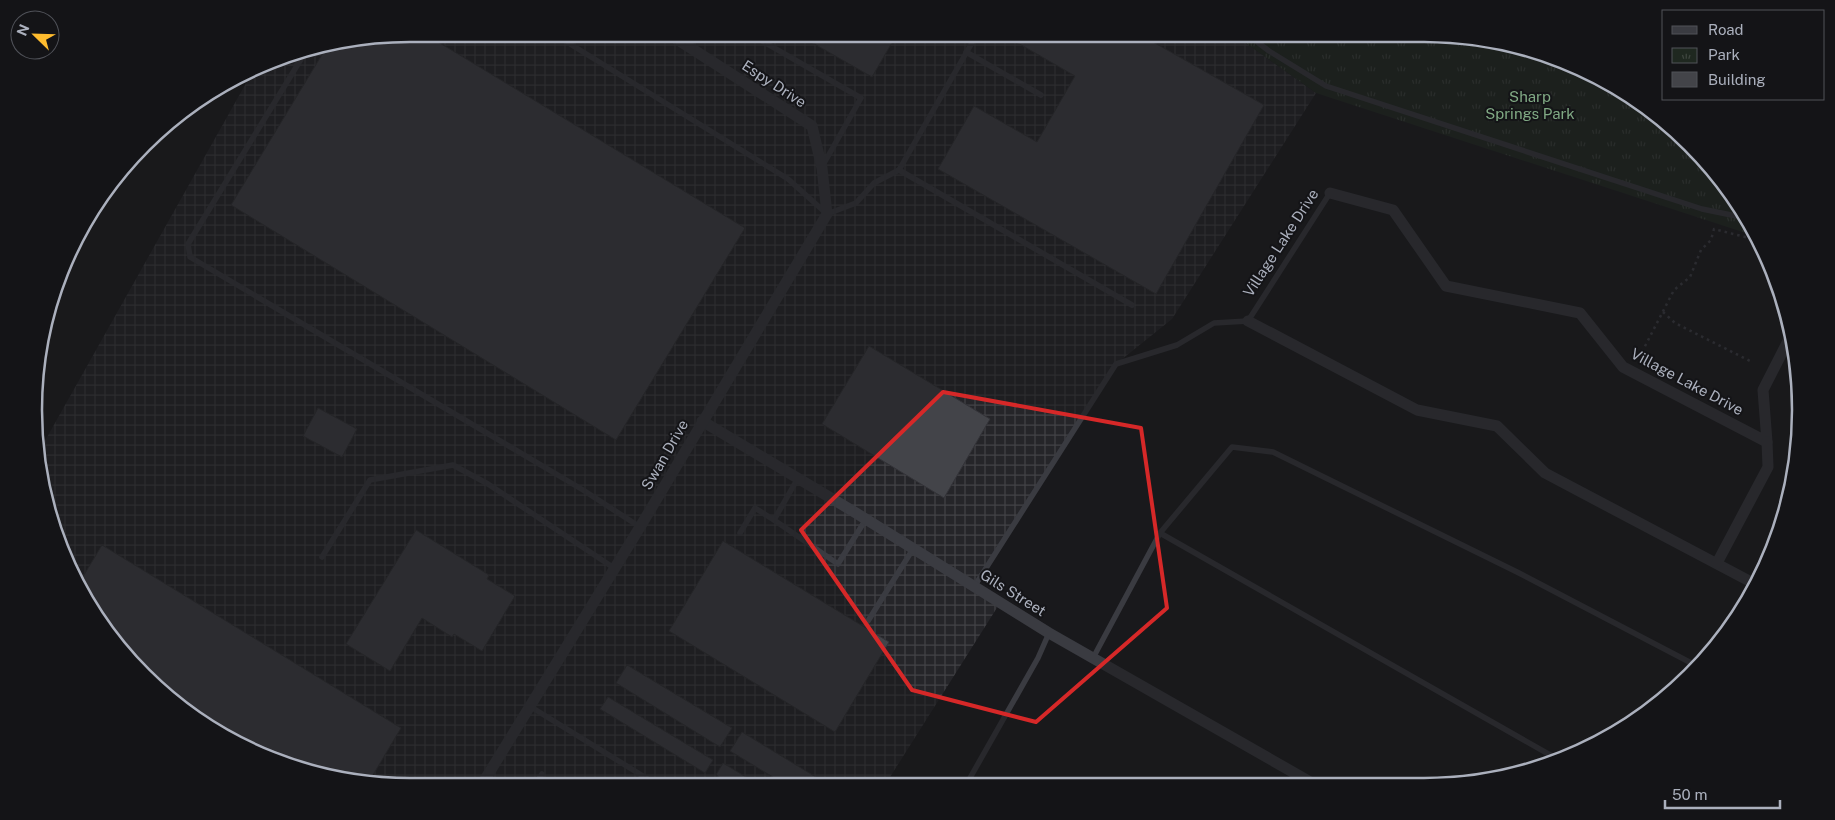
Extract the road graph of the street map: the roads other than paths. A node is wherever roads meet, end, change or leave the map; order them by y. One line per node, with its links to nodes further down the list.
1 (567, 42): 12 (lane)
2 (681, 42): 9 (street, Espy Drive)
3 (764, 42): 9 (lane)
4 (972, 42): 6 (lane)
5 (1257, 42): 13 (lane)
6 (966, 52): 8 (lane); 10 (lane)
7 (301, 59): 22 (lane)
8 (1041, 95)
9 (822, 168): 12 (street)
10 (899, 170): 12 (lane); 14 (lane)
11 (1330, 193): 15 (lane, Village Lake Drive); 18 (street, Village Lake Drive)
12 (827, 214): 17 (street, Swan Drive)
13 (1737, 216)
14 (1132, 305)
15 (1248, 321): 27 (street, Village Lake Drive); 30 (lane, Village Lake Drive)
16 (1787, 351): 18 (street, Village Lake Drive)
17 (702, 421): 19 (street, Gils Street); 22 (street, Swan Drive)
18 (1767, 442): 27 (street, Village Lake Drive)
19 (798, 478): 20 (street, Gils Street); 21 (lane)
20 (866, 519): 21 (lane); 25 (street, Gils Street)
21 (774, 520): 23 (lane)
22 (640, 527): 28 (street, Swan Drive)
23 (740, 533)
24 (1160, 533): 33 (lane); 34 (lane); 36 (lane)
25 (913, 549): 30 (street, Gils Street); 31 (lane)
26 (322, 557): 28 (lane)
27 (1717, 563): 29 (street, Village Lake Drive)
28 (614, 568): 35 (street, Swan Drive)
29 (1750, 581)
30 (974, 587): 32 (street, Gils Street)
31 (868, 621)
32 (1048, 632): 33 (street, Gils Street); 41 (lane)
33 (1093, 658): 42 (street, Gils Street)
34 (1691, 663)
35 (531, 707): 38 (street, Swan Drive); 40 (lane)
36 (1551, 755)
37 (542, 774): 39 (lane)
38 (486, 778)
39 (539, 778)
40 (646, 778)
41 (969, 778)
42 (1302, 778)

